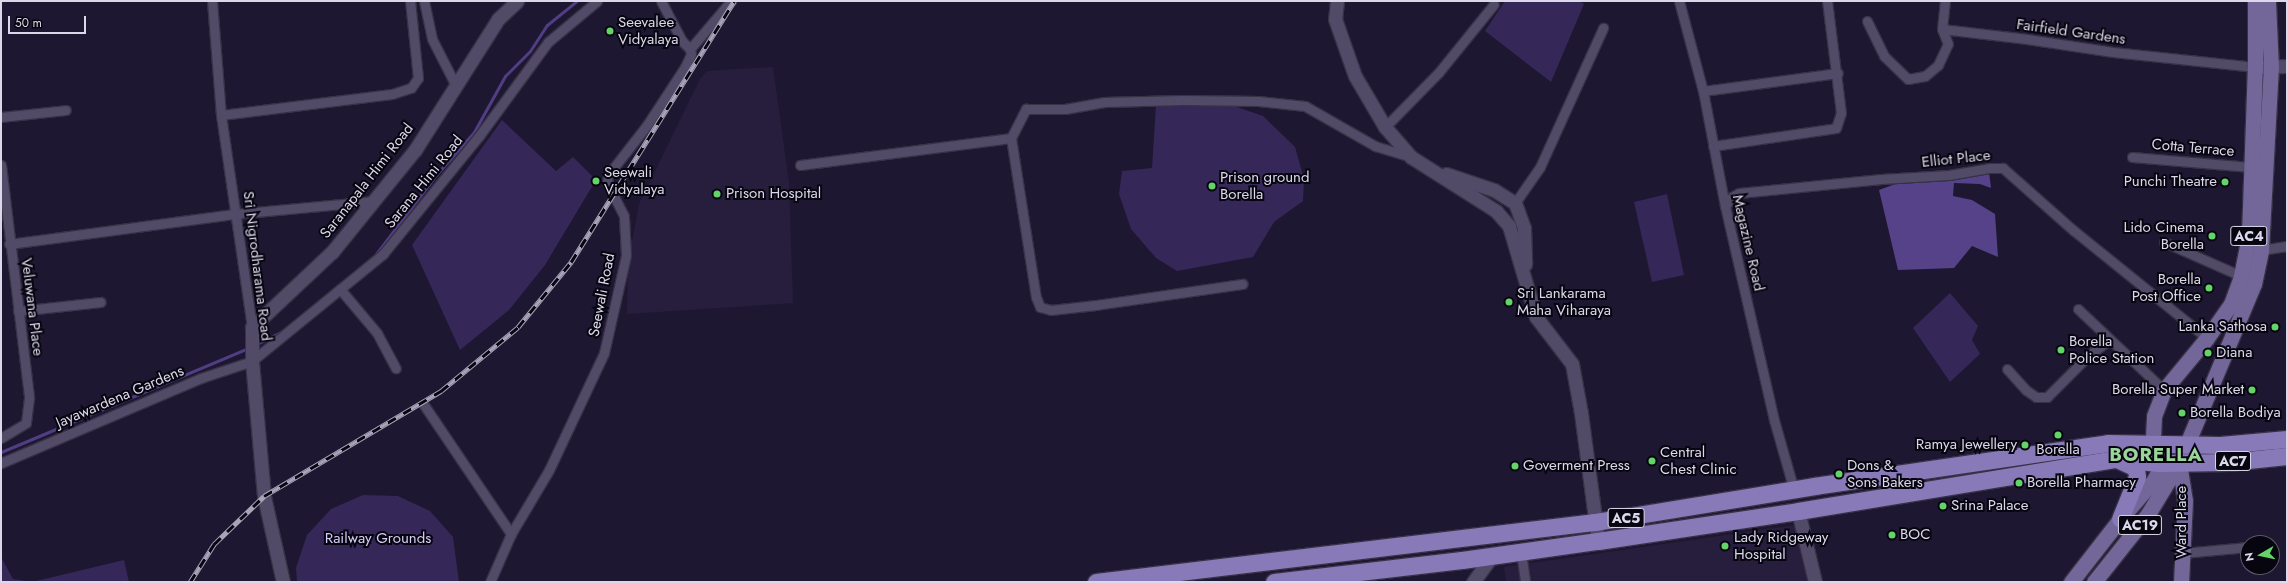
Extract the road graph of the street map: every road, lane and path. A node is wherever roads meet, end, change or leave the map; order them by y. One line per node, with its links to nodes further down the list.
1 (212, 1): 2 (street); 27 (street, Sri Nigrodharama Road)
2 (217, 1)
3 (410, 1): 27 (street)
4 (424, 1): 24 (street)
5 (517, 1): 24 (street, Saranapala Himi Road)
6 (597, 1): 49 (street, Sarana Himi Road)
7 (661, 1): 19 (street)
8 (732, 1): 19 (street)
9 (1337, 1): 29 (street)
10 (1678, 1): 25 (street, Magazine Road)
11 (1827, 1): 23 (street)
12 (1945, 1): 18 (street)
13 (2255, 1): 21 (main road, AC4)
14 (2268, 1): 22 (main road, AC4)
15 (1494, 4): 29 (street)
16 (1867, 21): 18 (street)
17 (1603, 28): 39 (street)
18 (1942, 29): 21 (street, Fairfield Gardens)
19 (690, 49): 74 (street, Seewali Road)
20 (2287, 66): 22 (street)
21 (2255, 67): 22 (street); 36 (main road, AC4)
22 (2271, 68): 45 (main road, AC4)
23 (1838, 73): 25 (street); 31 (street)
24 (456, 86): 38 (street, Saranapala Himi Road)
25 (1703, 91): 31 (street, Magazine Road)
26 (66, 110): 28 (street)
27 (221, 115): 41 (street, Sri Nigrodharama Road)
28 (1, 117)
29 (1385, 127): 32 (street)
30 (1010, 138): 32 (street); 35 (street); 48 (street)
31 (1713, 146): 40 (street, Magazine Road)
32 (1411, 157): 37 (street)
33 (2132, 158): 36 (street, Cotta Terrace)
34 (1, 165): 43 (street, Veluwana Place)
35 (800, 165)
36 (2251, 167): 46 (main road, AC4)
37 (1431, 169): 39 (street); 47 (street)
38 (374, 201): 41 (street); 53 (street, Saranapala Himi Road)
39 (1515, 203): 47 (street)
40 (1725, 206): 54 (street, Elliot Place); 70 (street, Magazine Road)
41 (234, 214): 43 (street); 53 (street, Sri Nigrodharama Road)
42 (2164, 242): 46 (street)
43 (9, 244): 52 (street, Veluwana Place)
44 (2287, 246): 45 (street)
45 (2261, 250): 64 (main road, AC4)
46 (2241, 276): 54 (main road, AC4)
47 (1526, 282): 73 (street)
48 (1242, 284)
49 (340, 289): 56 (street, Sarana Himi Road); 57 (street)
50 (101, 302): 52 (street)
51 (2078, 309): 55 (street)
52 (18, 311): 61 (street, Veluwana Place)
53 (251, 331): 56 (street, Sri Nigrodharama Road)
54 (2207, 338): 59 (main road, AC4)
55 (2109, 340): 58 (street); 59 (street)
56 (252, 357): 67 (street, Jayawardena Gardens); 80 (street, Sri Nigrodharama Road)
57 (396, 368)
58 (2007, 369)
59 (2164, 390): 63 (main road, AC4)
60 (424, 405): 74 (street)
61 (1, 438)
62 (2287, 439): 64 (highway, AC7)
63 (2154, 444): 64 (highway); 68 (main road); 70 (highway, AC5)
64 (2186, 444): 69 (main road)
65 (2287, 456): 69 (highway, AC7)
66 (2116, 459): 68 (highway, AC5); 71 (highway, AC5); 72 (highway)
67 (1, 463)
68 (2159, 463): 69 (highway); 72 (main road, AC19)
69 (2179, 463): 78 (main road, Ward Place); 88 (main road, AC19)
70 (1794, 490): 73 (highway, AC5)
71 (1798, 511): 75 (highway, AC5); 86 (street)
72 (2120, 519): 87 (main road, AC19)
73 (1595, 522): 75 (street); 82 (highway, AC5)
74 (511, 534): 81 (street, Seewali Road)
75 (1598, 541): 77 (highway, AC5)
76 (2240, 548): 78 (street)
77 (1521, 552): 79 (highway, AC5); 85 (street)
78 (2183, 553): 89 (main road, Ward Place)
79 (1492, 556): 83 (highway, AC5); 84 (street)
80 (283, 582)
81 (490, 582)
82 (1096, 582)
83 (1274, 582)
84 (1473, 582)
85 (1525, 582)
86 (1815, 582)
87 (2071, 582)
88 (2094, 582)
89 (2181, 582)

